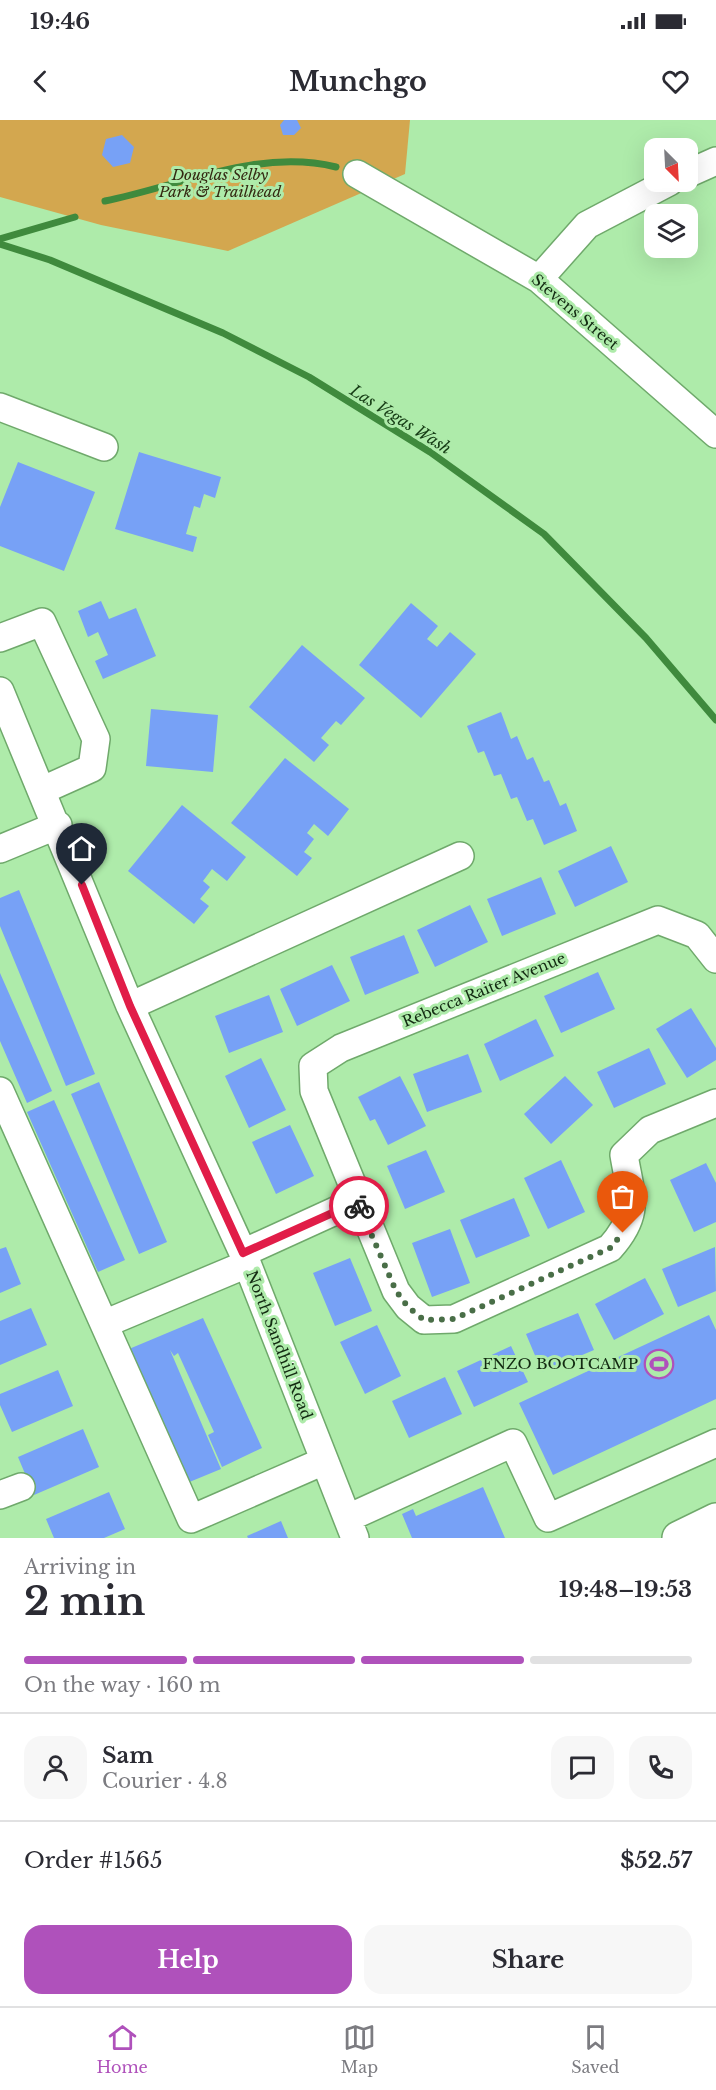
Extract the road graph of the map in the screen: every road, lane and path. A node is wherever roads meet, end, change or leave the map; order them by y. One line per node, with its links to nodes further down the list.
1 (716, 161): 2 (street)
2 (698, 169)
3 (357, 174): 5 (street, Stevens Street)
4 (650, 192): 5 (street)
5 (539, 279): 7 (street, Stevens Street)
6 (0, 407): 8 (street)
7 (716, 434)
8 (104, 447)
9 (0, 638): 11 (street)
10 (0, 692): 11 (street, North Sandhill Road)
11 (43, 790): 12 (street, North Sandhill Road)
12 (58, 825): 13 (street); 16 (street, North Sandhill Road)
13 (0, 849)
14 (460, 856): 16 (street)
15 (716, 959): 19 (street, Rebecca Raiter Avenue)
16 (130, 1006): 20 (street, North Sandhill Road)
17 (0, 1091): 21 (street)
18 (716, 1103): 19 (street)
19 (357, 1202): 20 (street)
20 (245, 1259): 21 (street); 23 (street, North Sandhill Road)
21 (104, 1324): 23 (street)
22 (716, 1443): 25 (street)
23 (324, 1461): 25 (street, North Sandhill Road)
24 (716, 1520): 26 (main road)
25 (351, 1528)
26 (679, 1538)

